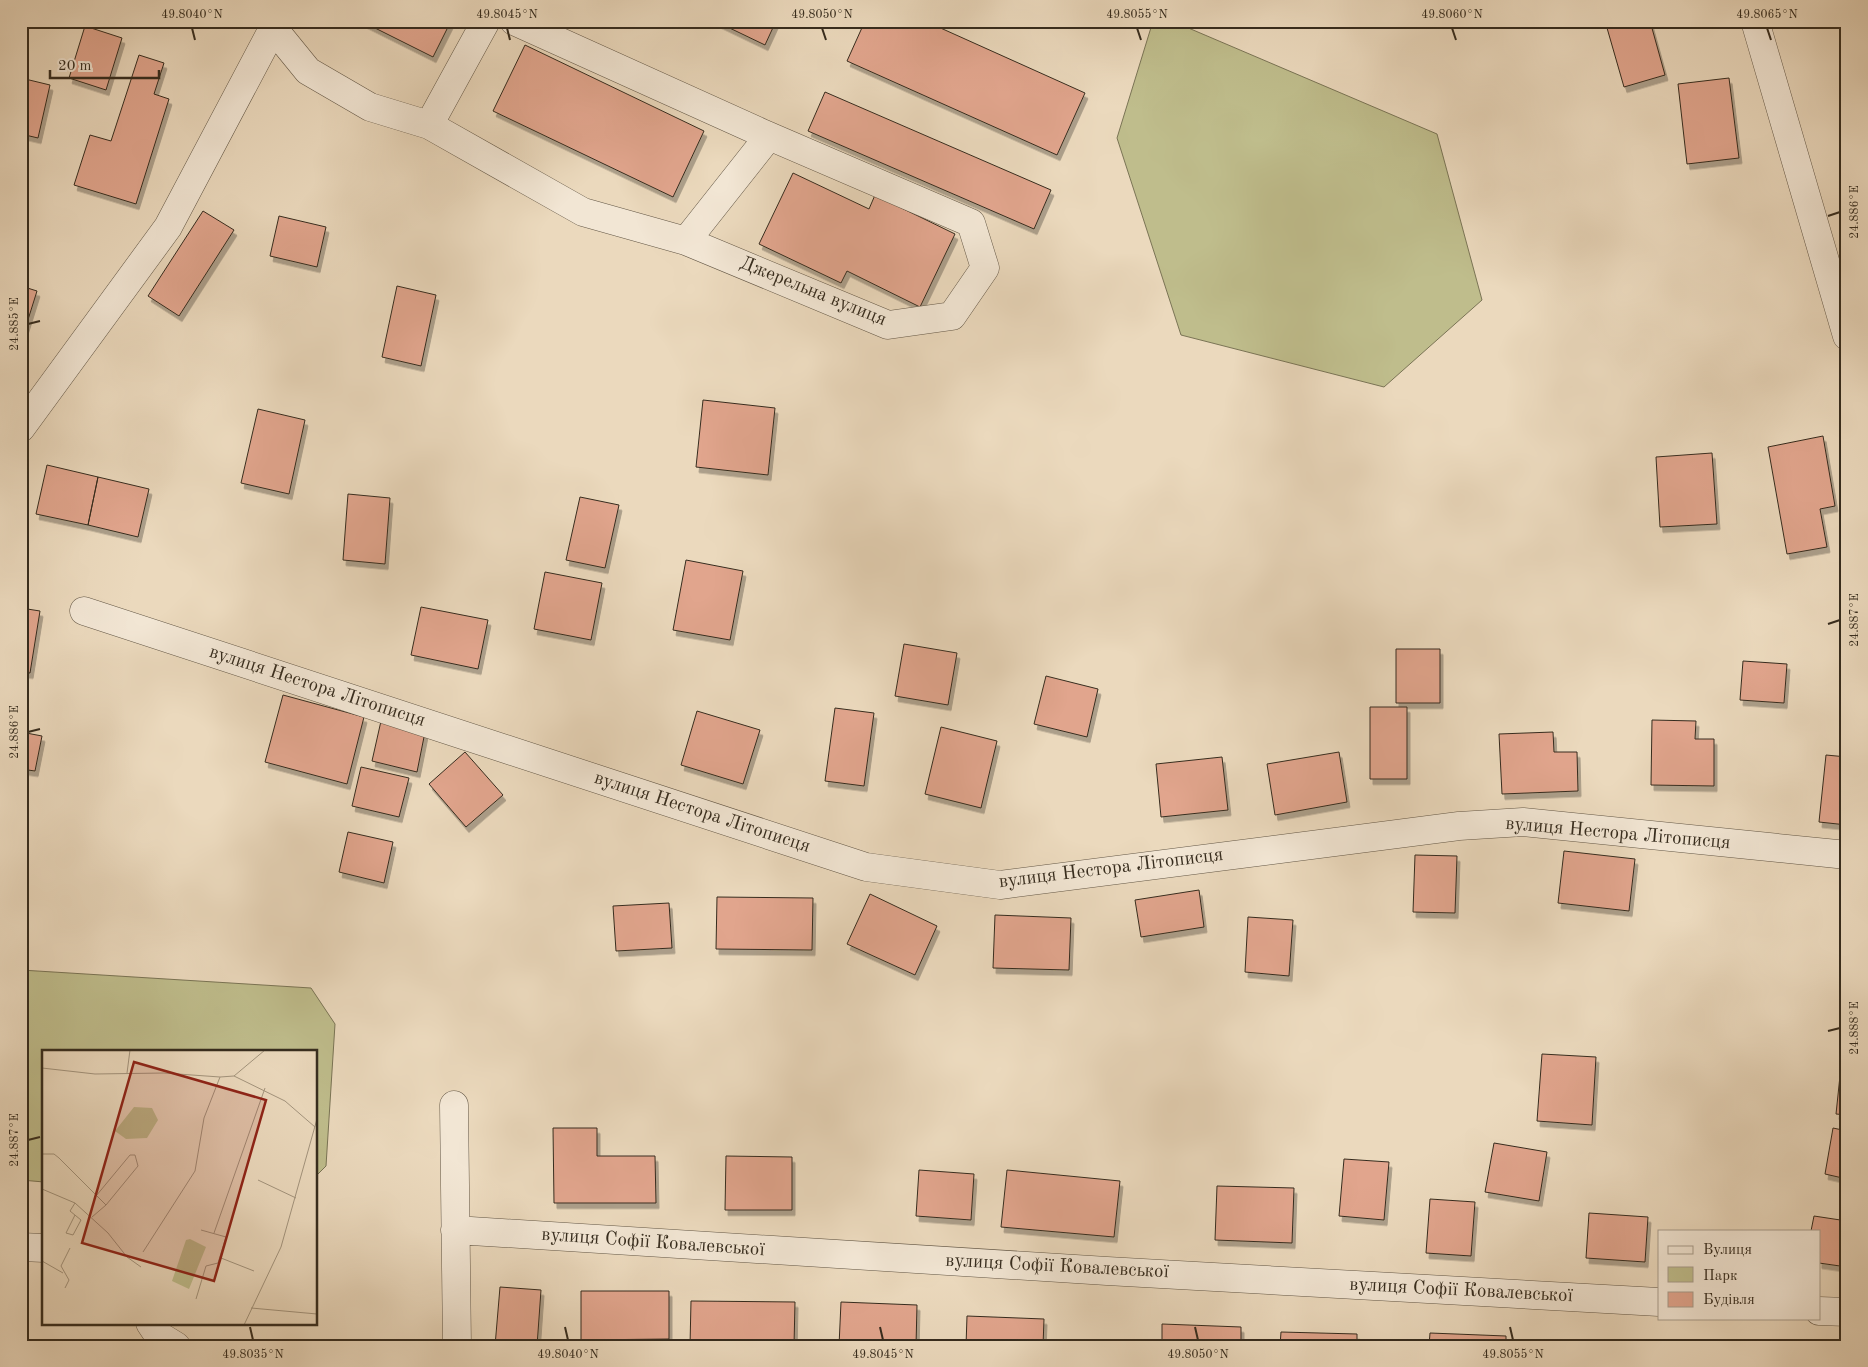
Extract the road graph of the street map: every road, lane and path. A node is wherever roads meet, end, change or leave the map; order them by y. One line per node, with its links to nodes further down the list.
1 (486, 21): 5 (street)
2 (514, 21): 6 (street, Джерельна вулиця)
3 (1755, 21): 8 (street)
4 (275, 25): 5 (street, Джерельна вулиця); 9 (street)
5 (429, 125): 7 (street, Джерельна вулиця)
6 (769, 136): 7 (street); 7 (street, Джерельна вулиця)
7 (686, 241)
8 (1847, 336)
9 (21, 428)
10 (84, 611): 11 (street, вулиця Нестора Літописця)
11 (1847, 856)
12 (454, 1105): 13 (street)
13 (455, 1230): 16 (street, вулиця Софії Ковалевської); 21 (street)
14 (21, 1247): 15 (street)
15 (42, 1248)
16 (1658, 1302)
17 (1820, 1311): 18 (street)
18 (1847, 1312)
19 (151, 1324): 20 (street)
20 (176, 1346)
21 (457, 1346)

